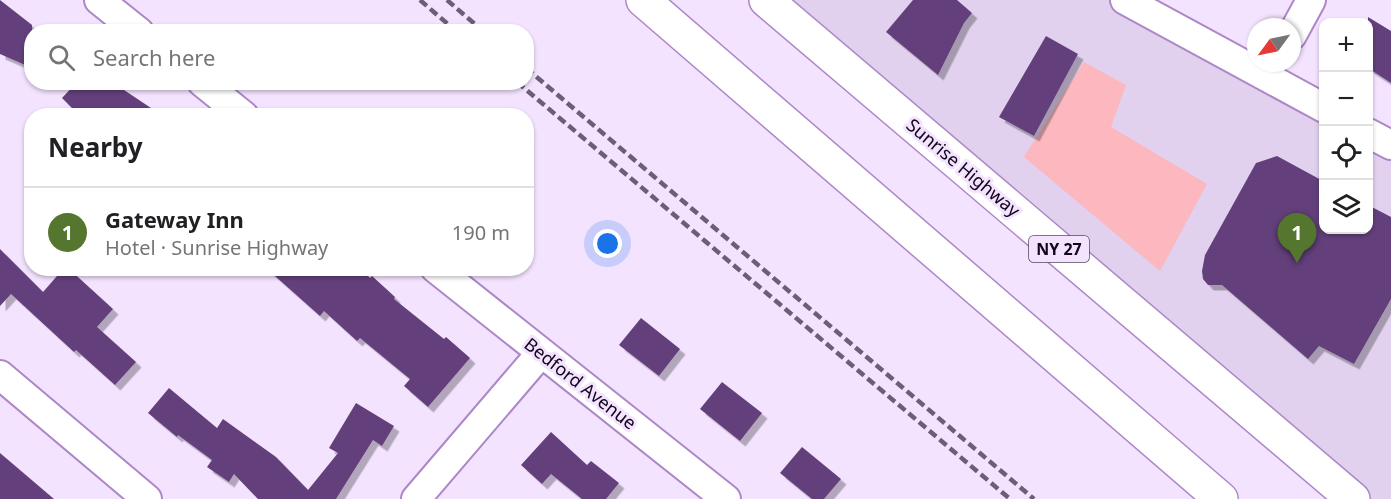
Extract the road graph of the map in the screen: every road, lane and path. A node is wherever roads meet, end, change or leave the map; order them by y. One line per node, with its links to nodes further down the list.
1 (99, 0): 7 (street)
2 (643, 0): 21 (highway)
3 (766, 0): 22 (highway, Sunrise Highway / NY 27)
4 (1125, 0): 8 (street)
5 (1311, 0): 6 (street)
6 (1301, 18)
7 (129, 24)
8 (1247, 58)
9 (1276, 72): 11 (street)
10 (212, 90): 12 (street)
11 (1319, 105)
12 (234, 108)
13 (1373, 136): 14 (street)
14 (1391, 145)
15 (445, 276): 16 (street, Bedford Avenue)
16 (541, 353): 19 (street); 20 (street, Bedford Avenue)
17 (0, 375): 18 (street)
18 (147, 499)
19 (416, 499)
20 (726, 499)
21 (1221, 499)
22 (1353, 499)

